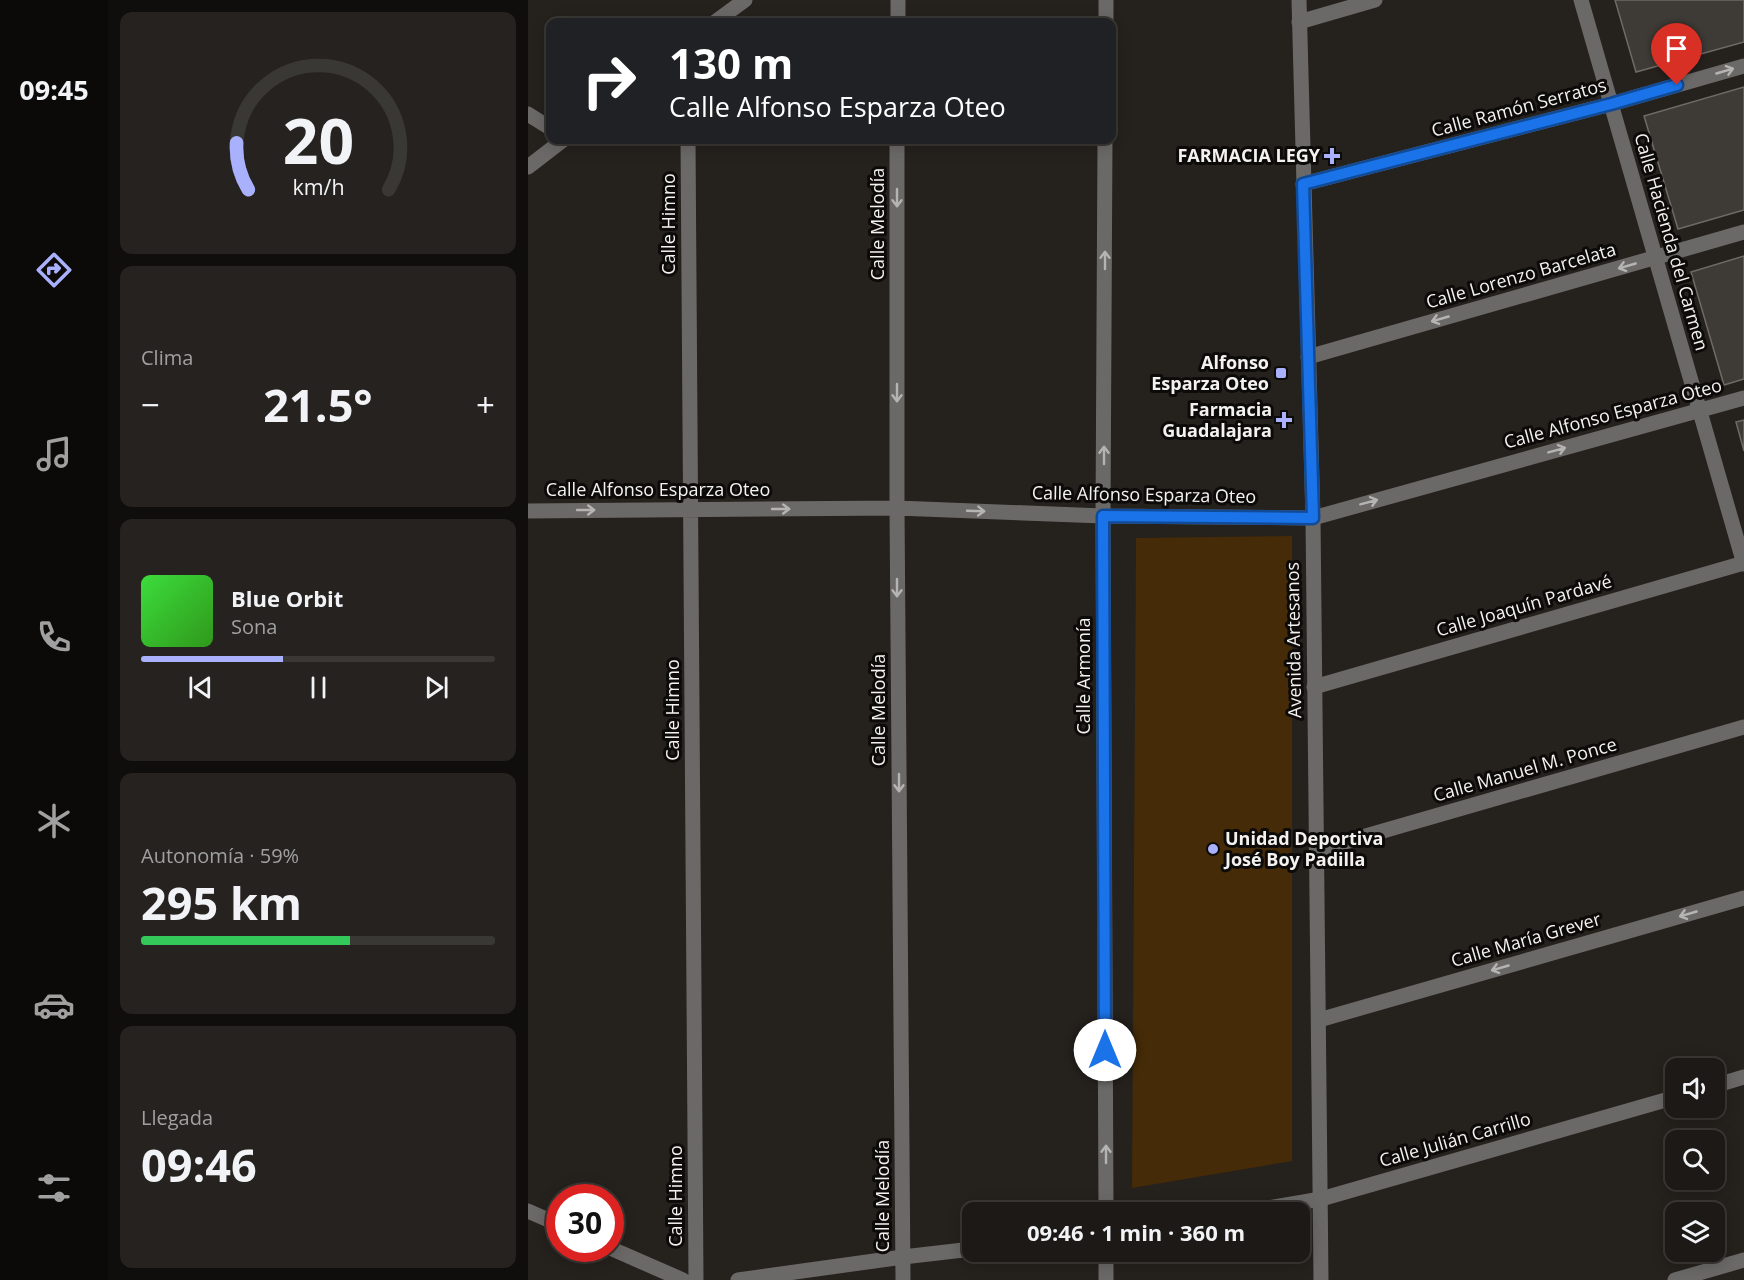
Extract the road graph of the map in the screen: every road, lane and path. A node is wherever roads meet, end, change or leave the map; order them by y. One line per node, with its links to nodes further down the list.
1 (745, 0): 7 (street)
2 (898, 0): 8 (street)
3 (1106, 0): 9 (street)
4 (1299, 0): 10 (street, Avenida Artesanos)
5 (1375, 0): 10 (street)
6 (1581, 0): 12 (street, Calle Hacienda del Carmen)
7 (720, 18)
8 (898, 18)
9 (1106, 18)
10 (1299, 22): 20 (street, Avenida Artesanos)
11 (1744, 66): 12 (street, Calle Ramón Serratos, one-way to 11)
12 (1611, 104): 20 (street, Calle Ramón Serratos); 22 (street, Calle Hacienda del Carmen)
13 (528, 114): 14 (street)
14 (546, 125)
15 (558, 144): 19 (street)
16 (688, 144): 27 (street, Calle Himno)
17 (897, 144): 26 (street, Calle Melodía, one-way to 26)
18 (1106, 144): 29 (street, Calle Armonía, one-way to 18)
19 (528, 167)
20 (1303, 184): 23 (street, Avenida Artesanos)
21 (1744, 232): 22 (street, Calle Lorenzo Barcelata)
22 (1655, 258): 23 (street, Calle Lorenzo Barcelata, one-way to 23); 25 (street, Calle Hacienda del Carmen)
23 (1308, 357): 30 (street, Avenida Artesanos)
24 (1744, 398): 25 (street, Calle Alfonso Esparza Oteo)
25 (1700, 411): 30 (street, Calle Alfonso Esparza Oteo, one-way to 25); 31 (street, Calle Hacienda del Carmen)
26 (897, 508): 27 (street, Calle Alfonso Esparza Oteo, one-way to 26); 29 (street, Calle Alfonso Esparza Oteo, one-way to 29); 47 (street, Calle Melodía, one-way to 47)
27 (691, 510): 28 (street, Calle Alfonso Esparza Oteo, one-way to 27); 51 (street, Calle Himno)
28 (528, 511)
29 (1103, 516): 30 (street, Calle Alfonso Esparza Oteo); 41 (street, Calle Armonía, one-way to 29)
30 (1313, 518): 32 (street, Avenida Artesanos)
31 (1744, 564): 32 (street, Calle Joaquín Pardavé)
32 (1314, 687): 34 (street, Avenida Artesanos)
33 (1744, 727): 34 (street, Calle Manuel M. Ponce)
34 (1317, 850): 36 (street, Avenida Artesanos)
35 (1744, 898): 36 (street, Calle María Grever, one-way to 36)
36 (1319, 1020): 40 (street, Avenida Artesanos)
37 (1744, 1077): 38 (street)
38 (1725, 1083)
39 (1665, 1100): 40 (street, Calle Julián Carrillo)
40 (1321, 1199): 42 (street, Calle Julián Carrillo); 55 (street, Avenida Artesanos)
41 (1106, 1202)
42 (1303, 1202)
43 (528, 1210): 44 (street)
44 (546, 1218)
45 (962, 1250): 47 (street)
46 (624, 1254): 50 (street)
47 (903, 1257): 52 (street); 53 (street, Calle Melodía)
48 (1744, 1260): 56 (street)
49 (1106, 1262): 54 (street)
50 (683, 1280)
51 (696, 1280)
52 (738, 1280)
53 (903, 1280)
54 (1106, 1280)
55 (1321, 1280)
56 (1675, 1280)

